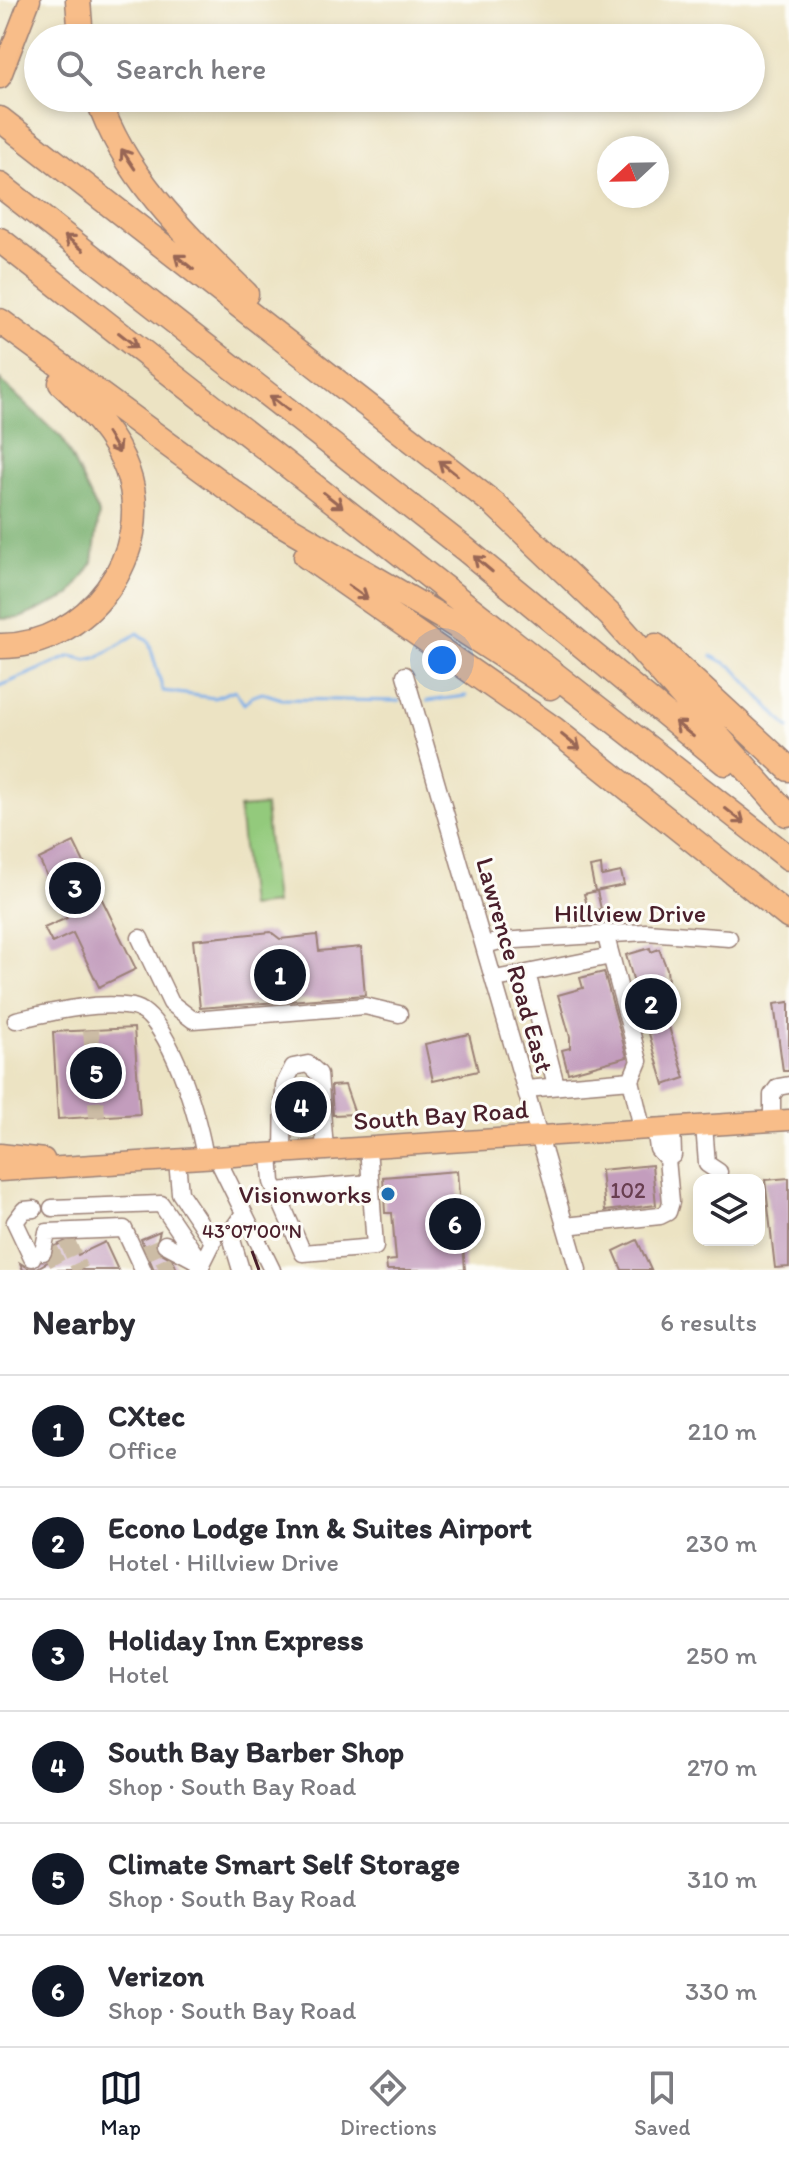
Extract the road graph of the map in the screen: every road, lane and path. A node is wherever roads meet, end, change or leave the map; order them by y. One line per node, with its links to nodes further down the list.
1 (30, 0): 4 (main road)
2 (78, 0): 3 (highway)
3 (80, 24)
4 (3, 69)
5 (105, 112): 11 (highway, one-way to 5)
6 (0, 119): 11 (highway, one-way to 6)
7 (0, 185): 18 (highway, one-way to 7)
8 (0, 240): 17 (highway, one-way to 17)
9 (0, 321): 12 (highway)
10 (0, 328): 14 (highway, one-way to 14)
11 (334, 379): 13 (highway, one-way to 11)
12 (140, 427): 17 (highway); 20 (highway, one-way to 20)
13 (570, 574): 16 (highway); 18 (highway)
14 (0, 646)
15 (405, 675): 24 (street, Lawrence Road East)
16 (789, 769)
17 (678, 770): 19 (highway, one-way to 19)
18 (788, 814)
19 (789, 858)
20 (789, 917)
21 (605, 933): 23 (street, Hillview Drive); 24 (street, Hillview Drive); 25 (street)
22 (140, 938): 28 (street)
23 (729, 938)
24 (485, 945): 27 (street, Lawrence Road East)
25 (611, 956): 26 (street); 30 (street)
26 (527, 973): 27 (street); 31 (street)
27 (495, 979): 33 (street, Lawrence Road East)
28 (399, 1014)
29 (16, 1020): 42 (street)
30 (631, 1080): 31 (street); 36 (street)
31 (556, 1085): 33 (street)
32 (789, 1085): 34 (street)
33 (526, 1089): 37 (street, Lawrence Road East)
34 (780, 1121): 35 (main road, South Bay Road)
35 (704, 1125): 36 (main road, South Bay Road); 46 (street)
36 (656, 1127): 37 (main road, South Bay Road); 52 (street)
37 (539, 1135): 38 (main road, South Bay Road); 52 (street, Lawrence Road East)
38 (368, 1146): 39 (main road, South Bay Road); 47 (street)
39 (325, 1149): 40 (main road, South Bay Road); 40 (street)
40 (276, 1153): 42 (main road, South Bay Road); 48 (street)
41 (0, 1154): 44 (main road)
42 (211, 1159): 43 (main road, South Bay Road); 51 (street)
43 (177, 1161): 44 (main road, South Bay Road); 56 (street)
44 (96, 1166): 45 (main road, South Bay Road)
45 (0, 1171)
46 (719, 1172)
47 (370, 1183): 48 (street); 48 (street)
48 (276, 1191)
49 (52, 1208): 56 (street)
50 (34, 1209): 55 (street)
51 (244, 1213): 57 (street); 58 (street)
52 (565, 1226): 59 (street, Lawrence Road East)
53 (165, 1244): 56 (street)
54 (174, 1263): 56 (street)
55 (145, 1264)
56 (199, 1268)
57 (241, 1270)
58 (272, 1270)
59 (578, 1270)

